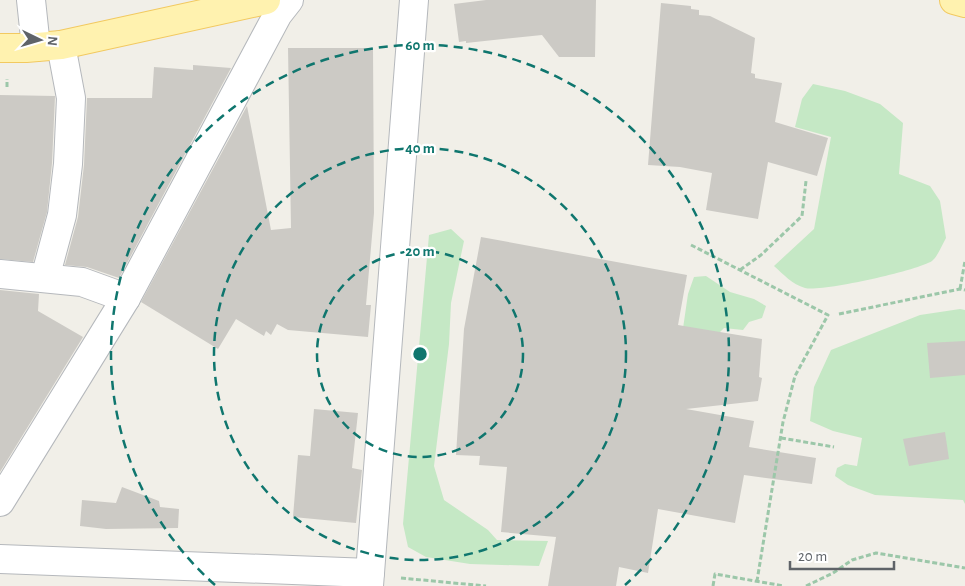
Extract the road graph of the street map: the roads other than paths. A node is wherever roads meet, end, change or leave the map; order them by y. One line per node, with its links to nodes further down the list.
1 (31, 0): 7 (street)
2 (266, 0): 7 (main road)
3 (289, 0): 11 (street)
4 (414, 0): 14 (street)
5 (954, 0): 6 (main road)
6 (965, 3)
7 (48, 46): 8 (main road); 10 (street)
8 (0, 48)
9 (0, 274): 10 (street)
10 (45, 278): 11 (street)
11 (126, 298): 12 (street)
12 (0, 502)
13 (0, 559): 14 (street)
14 (370, 579)

